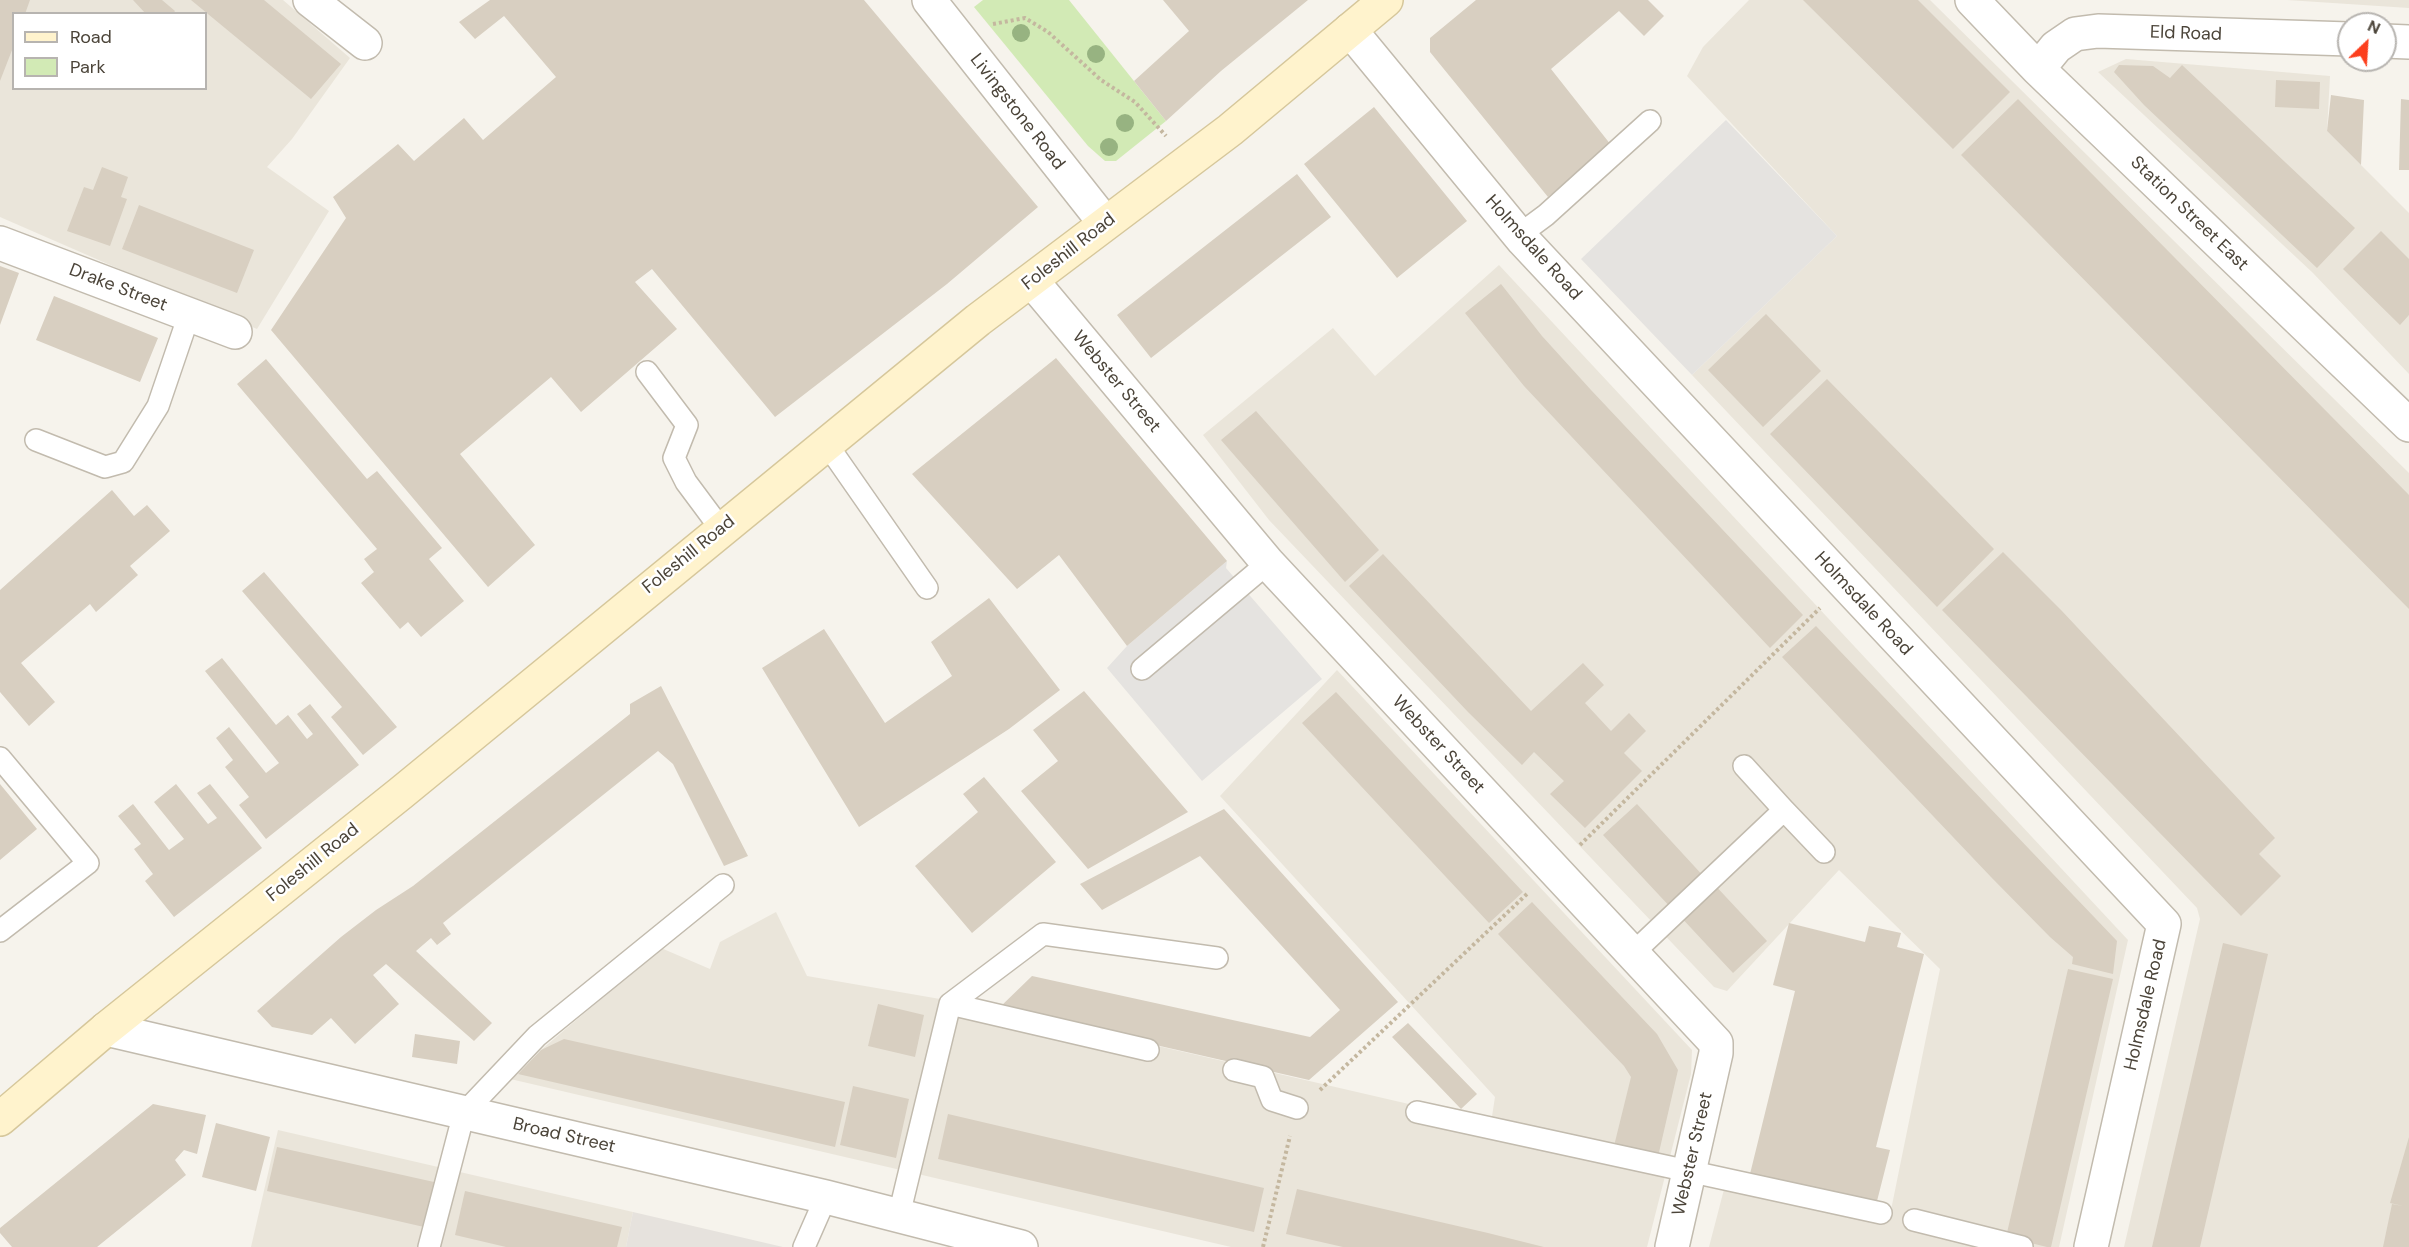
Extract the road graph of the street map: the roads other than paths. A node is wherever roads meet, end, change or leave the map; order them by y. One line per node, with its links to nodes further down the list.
1 (310, 0): 7 (street)
2 (929, 0): 10 (street, Livingstone Road)
3 (1386, 0): 5 (main road, Foleshill Road)
4 (1972, 0): 8 (street, Station Street East)
5 (1350, 30): 10 (main road, Foleshill Road); 11 (street, Holmsdale Road)
6 (2337, 39): 8 (street, Eld Road)
7 (365, 43)
8 (2038, 69): 17 (street, Station Street East)
9 (1650, 121): 11 (lane)
10 (1106, 223): 13 (main road, Foleshill Road)
11 (1519, 234): 51 (street, Holmsdale Road)
12 (0, 243): 14 (street, Drake Street)
13 (1032, 281): 19 (main road, Foleshill Road); 21 (street, Webster Street)
14 (189, 315): 15 (street, Drake Street); 18 (lane)
15 (235, 332)
16 (647, 372): 20 (lane)
17 (2409, 425)
18 (36, 440)
19 (826, 443): 20 (main road, Foleshill Road); 22 (lane)
20 (721, 529): 33 (main road, Foleshill Road)
21 (1268, 563): 23 (lane); 30 (street, Webster Street)
22 (927, 588)
23 (1142, 669)
24 (0, 758): 29 (lane)
25 (1744, 766): 26 (lane)
26 (1784, 810): 27 (lane); 30 (lane)
27 (1824, 852)
28 (723, 885): 38 (lane)
29 (0, 931)
30 (1633, 953): 40 (street, Webster Street)
31 (1217, 958): 32 (lane)
32 (950, 1004): 34 (lane); 43 (lane)
33 (106, 1029): 38 (street, Broad Street); 39 (main road, Foleshill Road)
34 (1148, 1050)
35 (1234, 1070): 36 (lane)
36 (1297, 1108)
37 (1418, 1112): 40 (lane)
38 (464, 1113): 41 (street, Broad Street); 46 (lane)
39 (0, 1119)
40 (1689, 1172): 42 (lane); 49 (street, Webster Street)
41 (826, 1197): 43 (street, Broad Street); 47 (lane)
42 (1881, 1213)
43 (899, 1215): 45 (street, Broad Street)
44 (1914, 1220): 50 (lane)
45 (960, 1239): 48 (street, Broad Street)
46 (429, 1247)
47 (804, 1247)
48 (1021, 1247)
49 (1672, 1247)
50 (2022, 1247)
51 (2091, 1247)

